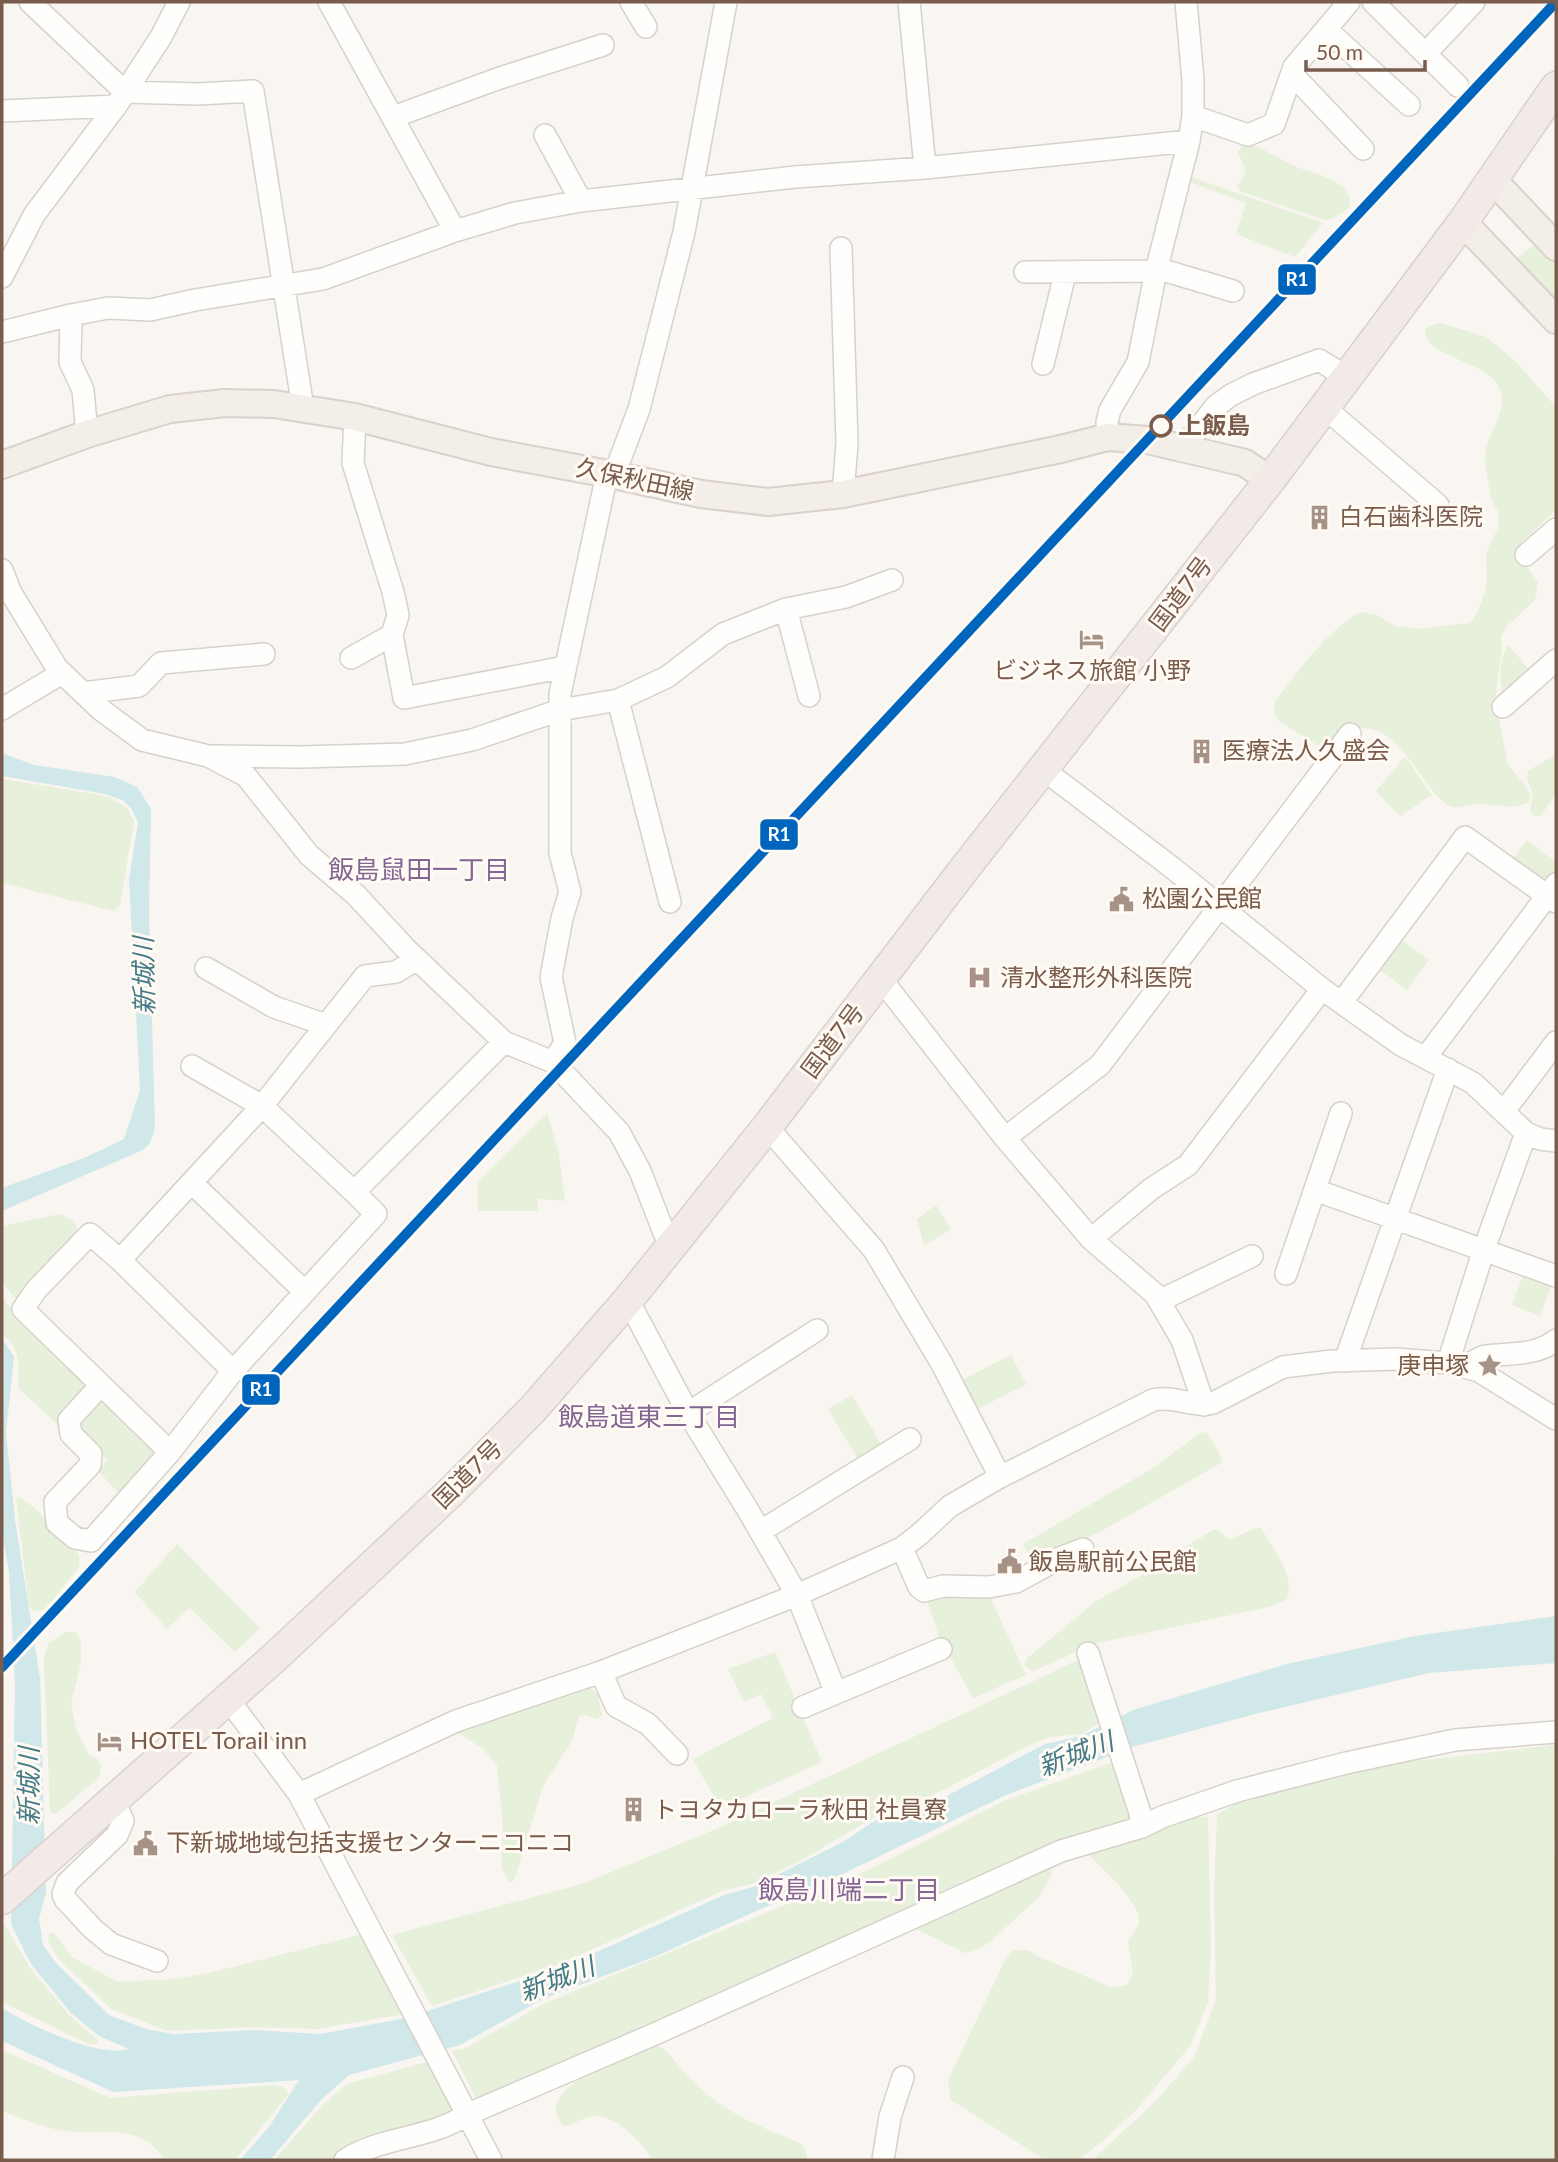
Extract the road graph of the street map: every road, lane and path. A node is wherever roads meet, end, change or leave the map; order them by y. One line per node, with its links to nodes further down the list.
1 (30, 2): 18 (street)
2 (179, 2): 18 (street)
3 (330, 2): 22 (street)
4 (631, 2): 11 (street)
5 (726, 2): 28 (street)
6 (909, 2): 26 (street)
7 (1186, 2): 21 (street)
8 (1349, 2): 12 (street)
9 (1373, 2): 14 (street)
10 (1474, 2): 14 (street)
11 (646, 27)
12 (1326, 29): 15 (street); 19 (street)
13 (603, 45): 22 (street)
14 (1426, 53): 16 (street)
15 (1292, 74): 21 (street); 25 (street)
16 (1458, 86)
17 (1556, 87): 27 (highway, 国道7号)
18 (120, 99): 20 (street); 37 (street); 38 (street)
19 (1409, 105)
20 (2, 111)
21 (1193, 116): 24 (street)
22 (393, 117): 31 (street)
23 (545, 135): 29 (street)
24 (1189, 141): 26 (street); 34 (street)
25 (1363, 149)
26 (925, 168): 28 (street)
27 (1492, 179): 30 (highway, 国道7号); 32 (main road)
28 (693, 188): 29 (street); 52 (street)
29 (581, 201): 31 (street)
30 (1463, 222): 41 (main road); 44 (highway, 国道7号)
31 (455, 231): 38 (street)
32 (1556, 247)
33 (841, 248): 54 (street)
34 (1156, 271): 36 (street); 39 (street); 49 (street)
35 (1025, 272): 36 (street)
36 (1065, 274): 43 (street)
37 (2, 277)
38 (285, 286): 40 (street); 45 (street)
39 (1233, 292)
40 (71, 315): 42 (street); 48 (street)
41 (1556, 320)
42 (2, 332)
43 (1043, 364)
44 (1348, 378): 46 (highway, 国道7号); 50 (street)
45 (303, 408): 47 (main road, 久保秋田線); 48 (main road, 久保秋田線)
46 (1325, 408): 53 (highway, 国道7号); 55 (street)
47 (355, 417): 52 (main road, 久保秋田線); 61 (street)
48 (87, 434): 51 (main road, 久保秋田線)
49 (1108, 437): 50 (main road, 久保秋田線); 54 (main road, 久保秋田線)
50 (1182, 449): 53 (main road, 久保秋田線)
51 (2, 465)
52 (611, 475): 54 (main road, 久保秋田線); 64 (street)
53 (1270, 480): 75 (highway, 国道7号)
54 (843, 494)
55 (1438, 505)
56 (1556, 529): 57 (street)
57 (1525, 555)
58 (2, 570): 66 (street)
59 (891, 580): 60 (street)
60 (786, 609): 68 (street); 69 (street)
61 (392, 635): 63 (street); 64 (street)
62 (264, 654): 67 (street)
63 (351, 658)
64 (565, 667): 72 (street)
65 (1553, 669): 70 (street)
66 (62, 673): 67 (street); 71 (street)
67 (83, 693): 74 (street)
68 (809, 696)
69 (618, 700): 72 (street); 77 (street)
70 (1503, 706)
71 (2, 709)
72 (560, 710): 74 (street); 88 (street)
73 (1350, 734): 78 (street)
74 (208, 757): 79 (street)
75 (1044, 770): 78 (street); 81 (highway, 国道7号)
76 (1553, 894): 83 (street); 87 (street)
77 (670, 902)
78 (1219, 908): 82 (street); 96 (street)
79 (417, 959): 84 (street); 85 (street)
80 (206, 968): 84 (street)
81 (881, 979): 94 (highway, 国道7号); 96 (street)
82 (1322, 989): 83 (street); 102 (street)
83 (1342, 1002): 87 (street)
84 (326, 1025): 91 (street)
85 (504, 1042): 88 (street); 100 (street)
86 (1556, 1042): 92 (street)
87 (1426, 1057): 90 (street)
88 (554, 1062): 103 (street)
89 (192, 1066): 91 (street)
90 (1448, 1069): 92 (street); 101 (street)
91 (262, 1106): 98 (street); 100 (street)
92 (1505, 1111): 95 (street)
93 (1341, 1113): 99 (street)
94 (767, 1127): 103 (highway, 国道7号); 123 (street)
95 (1526, 1133): 97 (street); 104 (street)
96 (1005, 1138): 102 (street)
97 (1556, 1141)
98 (192, 1183): 106 (street); 109 (street)
99 (1315, 1190): 101 (street); 107 (street)
100 (354, 1192): 109 (street)
101 (1395, 1219): 104 (street); 114 (street)
102 (1091, 1239): 111 (street)
103 (670, 1248): 110 (highway, 国道7号)
104 (1484, 1249): 108 (street); 115 (street)
105 (1252, 1256): 111 (street)
106 (120, 1260): 116 (street); 117 (street)
107 (1286, 1274)
108 (1556, 1276)
109 (305, 1292): 116 (street)
110 (628, 1300): 119 (street); 132 (highway, 国道7号)
111 (1159, 1301): 118 (street)
112 (817, 1331): 119 (street)
113 (1556, 1340): 115 (street)
114 (1345, 1361): 115 (street); 118 (street)
115 (1457, 1364): 120 (street)
116 (233, 1371): 122 (street)
117 (100, 1386): 122 (street); 122 (street)
118 (1204, 1405): 123 (street)
119 (688, 1413): 124 (street)
120 (1556, 1419)
121 (910, 1439): 124 (street)
122 (170, 1452)
123 (1000, 1477): 125 (street)
124 (761, 1531): 127 (street)
125 (902, 1548): 126 (street); 127 (street)
126 (1083, 1549)
127 (797, 1595): 130 (street); 131 (street)
128 (941, 1649): 131 (street)
129 (1087, 1653): 138 (street)
130 (601, 1672): 135 (street); 136 (street)
131 (836, 1693): 133 (street)
132 (228, 1699): 136 (street); 137 (highway, 国道7号)
133 (803, 1707)
134 (1556, 1732): 138 (street)
135 (677, 1754)
136 (299, 1794): 142 (street)
137 (114, 1800): 139 (highway, 国道7号); 140 (street)
138 (1141, 1820): 142 (street)
139 (2, 1899)
140 (158, 1961)
141 (903, 2077): 145 (street)
142 (467, 2115): 143 (street); 144 (street)
143 (345, 2160)
144 (491, 2160)
145 (883, 2160)

